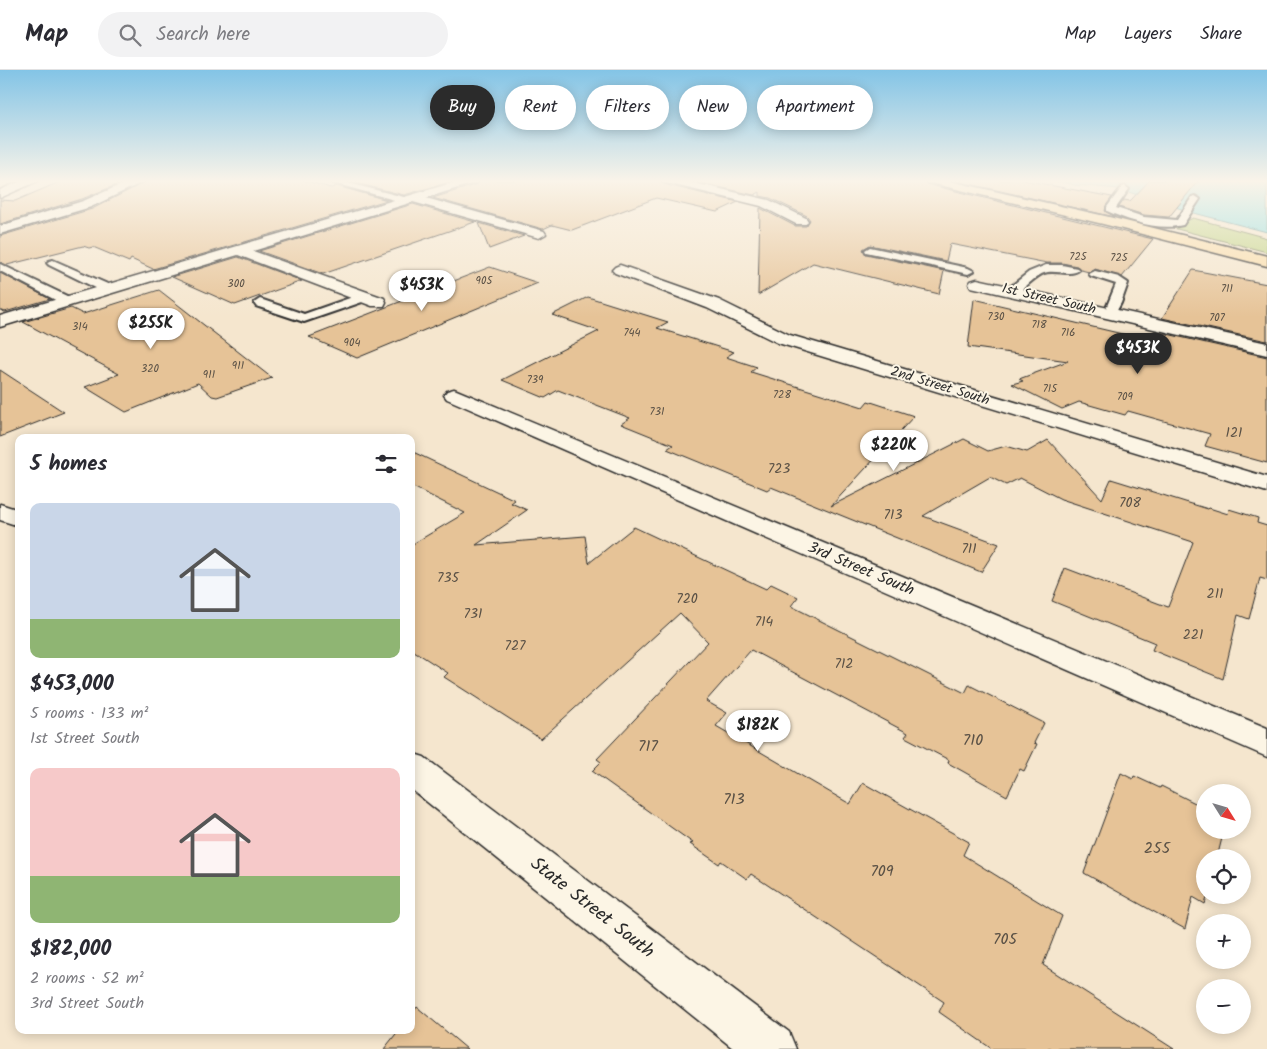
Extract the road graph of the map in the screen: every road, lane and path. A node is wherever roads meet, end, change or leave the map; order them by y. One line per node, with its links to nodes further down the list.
1 (15, 226): 5 (street)
2 (320, 226): 7 (street)
3 (508, 226): 6 (street)
4 (1149, 226): 9 (main road)
5 (0, 230)
6 (539, 234)
7 (238, 250): 16 (street); 18 (street)
8 (870, 250): 15 (lane)
9 (1267, 261)
10 (53, 264): 16 (lane)
11 (0, 266): 19 (lane)
12 (620, 270): 25 (street, 2nd Street South)
13 (1074, 270): 17 (lane)
14 (1095, 274): 21 (lane)
15 (973, 277): 17 (street, 1st Street South)
16 (108, 289): 19 (street)
17 (1011, 291): 21 (street, 1st Street South)
18 (371, 300): 20 (lane)
19 (67, 301): 22 (street)
20 (260, 303)
21 (1110, 313): 23 (street, 1st Street South)
22 (0, 322)
23 (1267, 349)
24 (454, 395): 28 (street, 3rd Street South)
25 (1267, 485)
26 (0, 512): 27 (street)
27 (15, 517)
28 (1267, 743)
29 (415, 771): 30 (street, State Street South)
30 (772, 1049)

